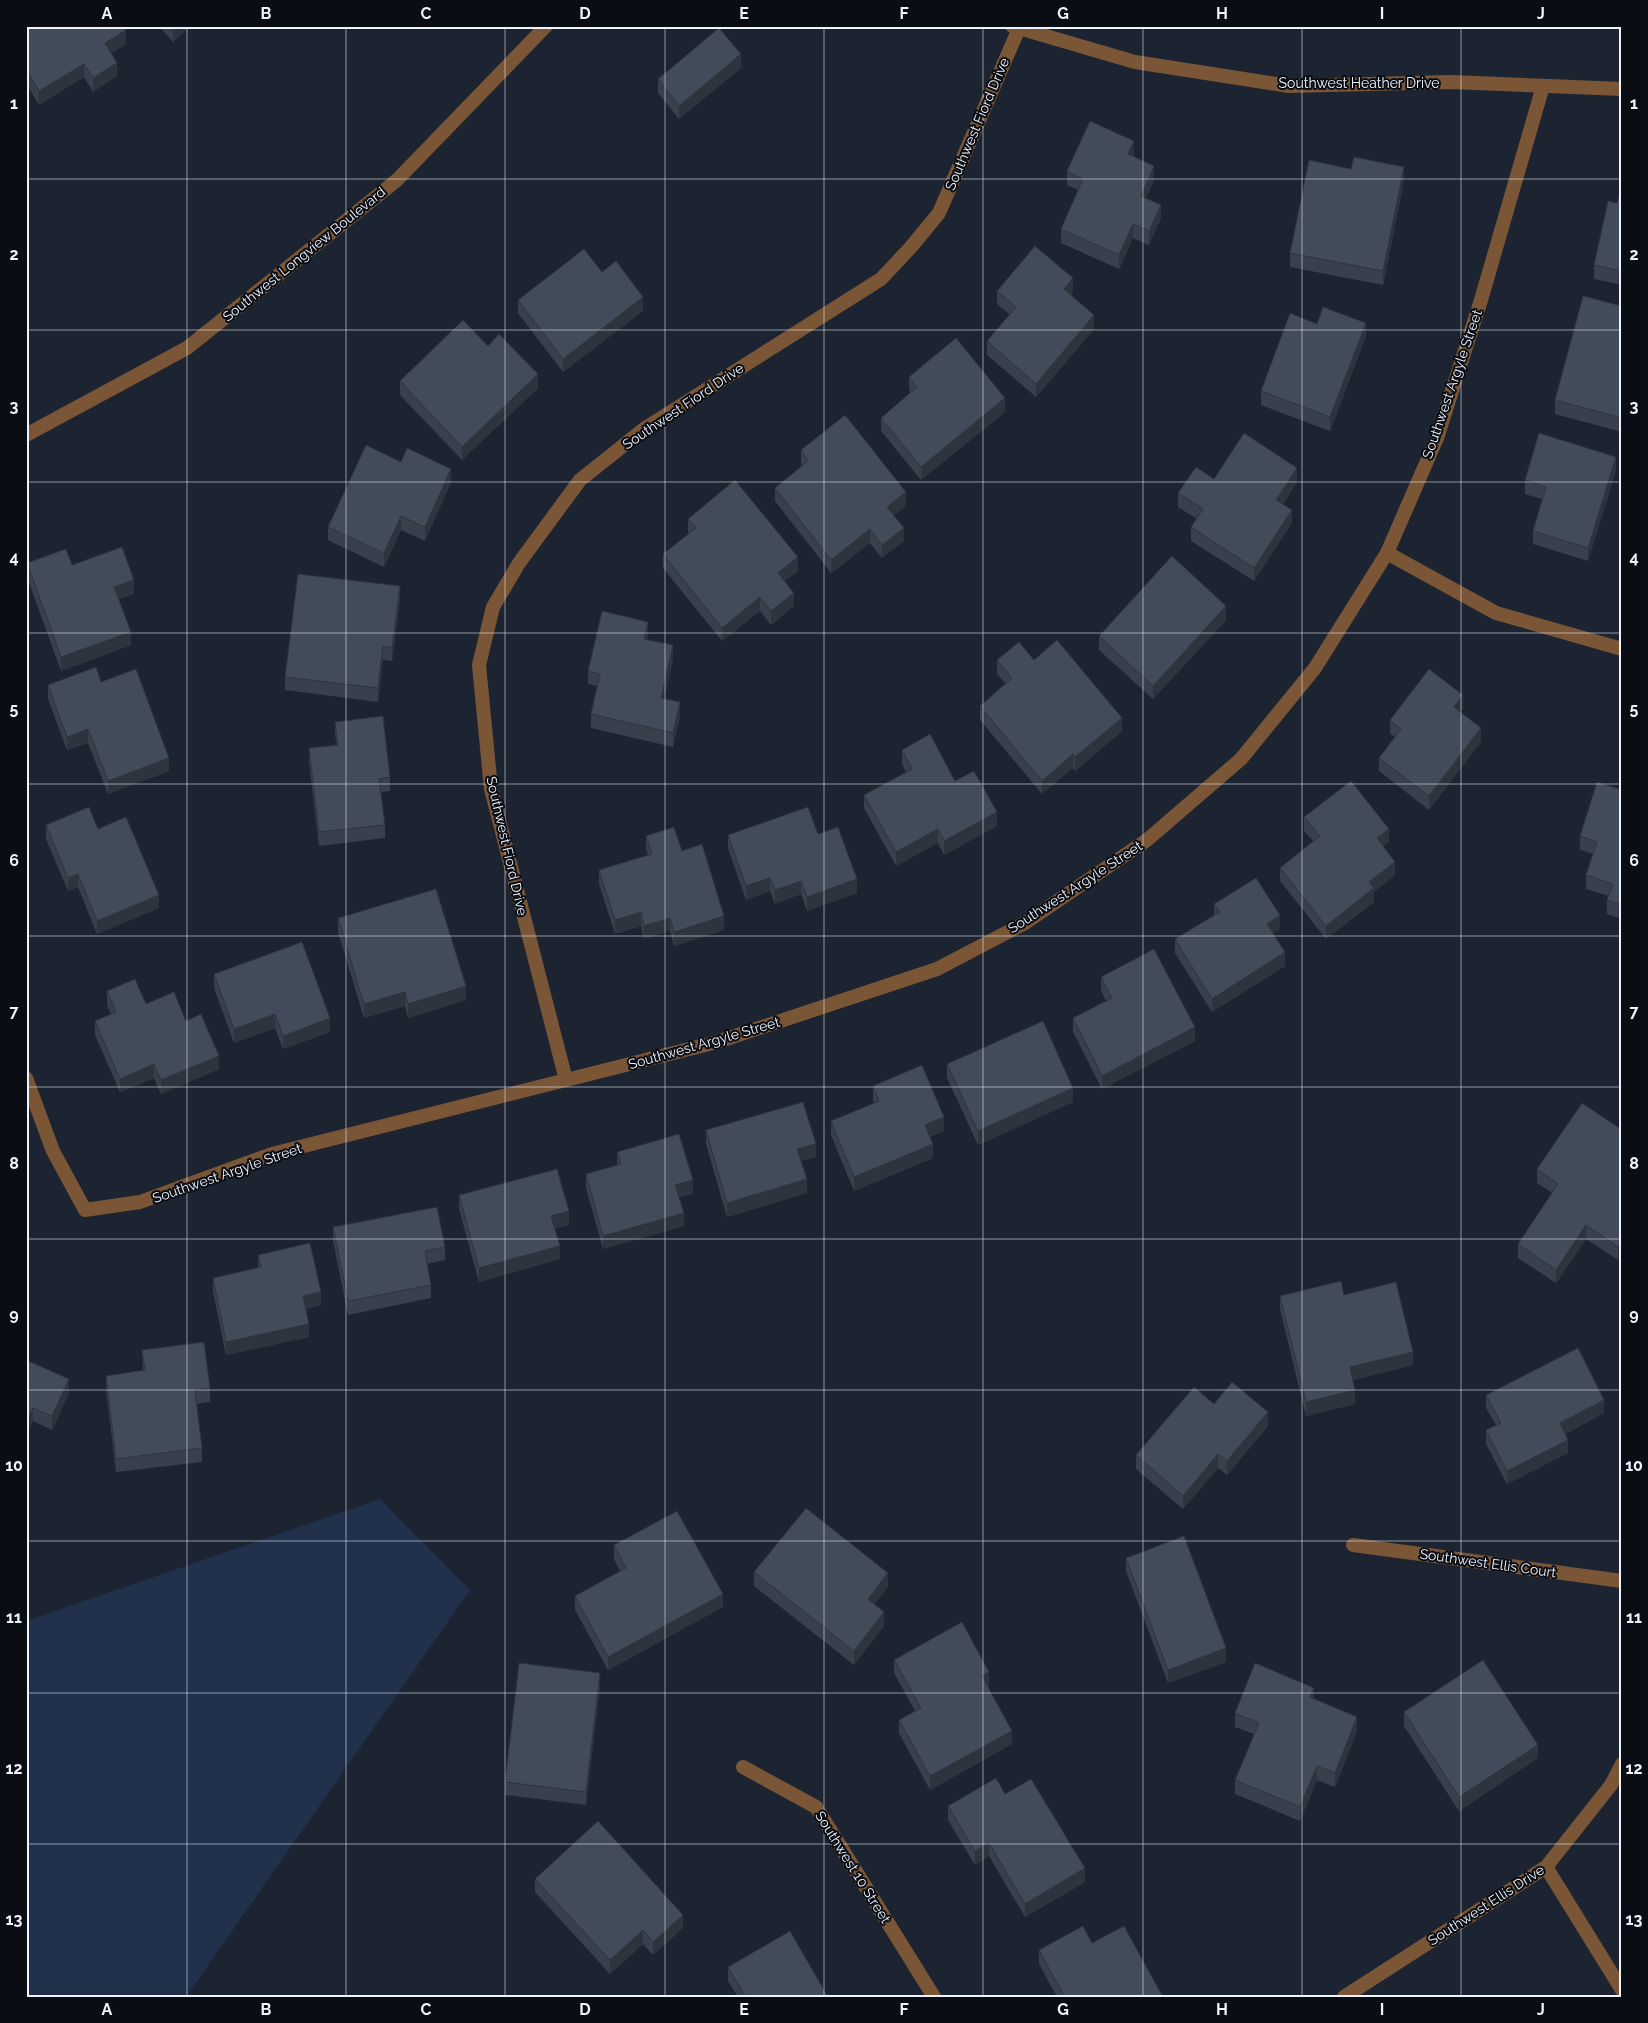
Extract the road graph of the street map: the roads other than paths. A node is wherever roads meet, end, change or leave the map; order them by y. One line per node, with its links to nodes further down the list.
1 (546, 26): 5 (street, Southwest Longview Boulevard)
2 (1017, 27): 3 (street, Southwest Heather Drive); 9 (street, Southwest Fiord Drive)
3 (1544, 86): 4 (street, Southwest Heather Drive); 6 (street, Southwest Argyle Street)
4 (1622, 88)
5 (26, 435)
6 (1387, 553): 7 (street); 9 (street, Southwest Argyle Street)
7 (1622, 649)
8 (26, 1078): 9 (street, Southwest Argyle Street)
9 (566, 1080)
10 (1354, 1545): 11 (street, Southwest Ellis Court)
11 (1622, 1581)
12 (1622, 1764): 14 (street, Southwest Ellis Drive)
13 (743, 1766): 16 (street, Southwest 10 Street)
14 (1546, 1867): 15 (street); 17 (street, Southwest Ellis Drive)
15 (1622, 1990)
16 (934, 1997)
17 (1344, 1997)

